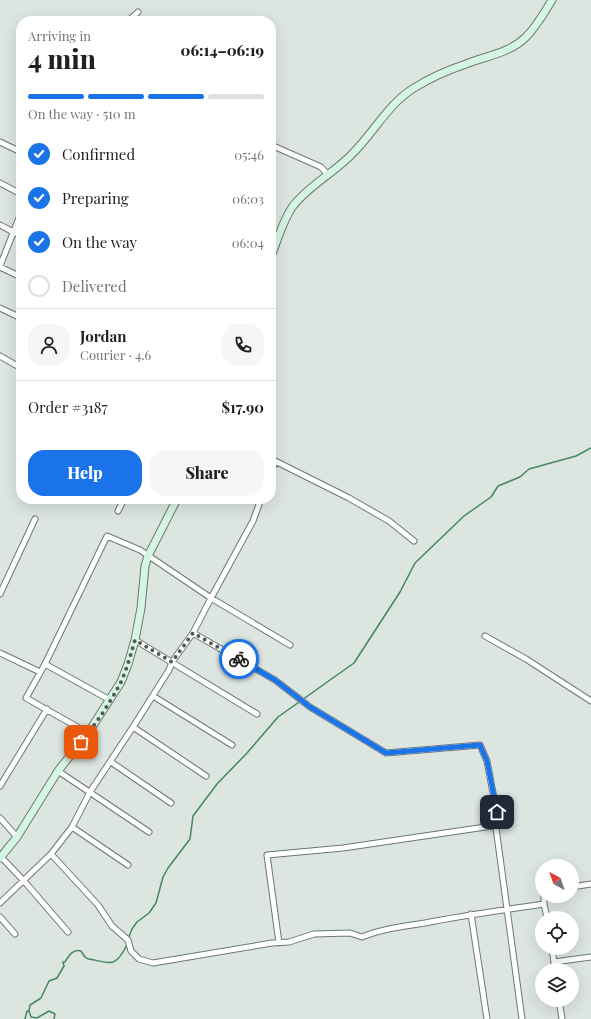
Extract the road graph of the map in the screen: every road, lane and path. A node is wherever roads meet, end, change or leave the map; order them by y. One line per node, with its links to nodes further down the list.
1 (552, 0): 7 (street)
2 (138, 12): 3 (street)
3 (134, 16)
4 (0, 142): 6 (street)
5 (276, 147): 7 (street)
6 (16, 150)
7 (328, 175): 13 (street)
8 (0, 184): 9 (street)
9 (16, 192)
10 (0, 225): 12 (street)
11 (16, 227): 12 (street)
12 (14, 232): 14 (street)
13 (276, 244)
14 (0, 266): 15 (street)
15 (16, 274)
16 (0, 308): 17 (street)
17 (16, 316)
18 (0, 356): 19 (street)
19 (16, 365)
20 (276, 462): 26 (street)
21 (122, 504): 24 (street)
22 (174, 504): 27 (street)
23 (259, 504): 29 (street)
24 (118, 511)
25 (35, 519): 28 (street)
26 (414, 541)
27 (148, 556): 29 (street); 32 (street); 36 (street)
28 (0, 594)
29 (212, 598): 30 (street); 33 (street)
30 (193, 633): 35 (street); 55 (street)
31 (485, 636): 40 (street)
32 (135, 640): 35 (street); 39 (street)
33 (290, 645)
34 (0, 654): 37 (street)
35 (172, 662): 38 (street); 42 (street)
36 (45, 664): 37 (street); 39 (street)
37 (40, 672): 41 (street)
38 (153, 696): 43 (street); 45 (street)
39 (110, 700): 44 (street)
40 (591, 701)
41 (47, 709): 44 (street); 49 (street)
42 (256, 714)
43 (134, 728): 46 (street); 50 (street)
44 (88, 733): 47 (street)
45 (232, 745)
46 (111, 762): 52 (street); 53 (street)
47 (58, 770): 52 (street); 58 (street)
48 (0, 773): 49 (street)
49 (7, 775): 51 (street)
50 (206, 776)
51 (0, 786)
52 (90, 792): 56 (street); 57 (street)
53 (171, 803)
54 (0, 818): 58 (street)
55 (499, 825): 67 (street); 73 (street)
56 (72, 827): 59 (street); 61 (street)
57 (149, 832)
58 (17, 837): 60 (street)
59 (51, 854): 62 (street); 73 (street)
60 (1, 857): 62 (street)
61 (128, 865)
62 (24, 881): 65 (street); 71 (street)
63 (591, 884): 64 (street)
64 (579, 886)
65 (0, 903)
66 (544, 904): 67 (street); 68 (street)
67 (507, 910): 69 (street); 79 (street)
68 (546, 911)
69 (471, 914): 73 (street); 78 (street)
70 (0, 917): 72 (street)
71 (68, 932)
72 (15, 934)
73 (279, 943)
74 (553, 955): 76 (street)
75 (591, 957): 76 (street)
76 (554, 962)
77 (560, 1007): 80 (street)
78 (487, 1019)
79 (522, 1019)
80 (562, 1019)

